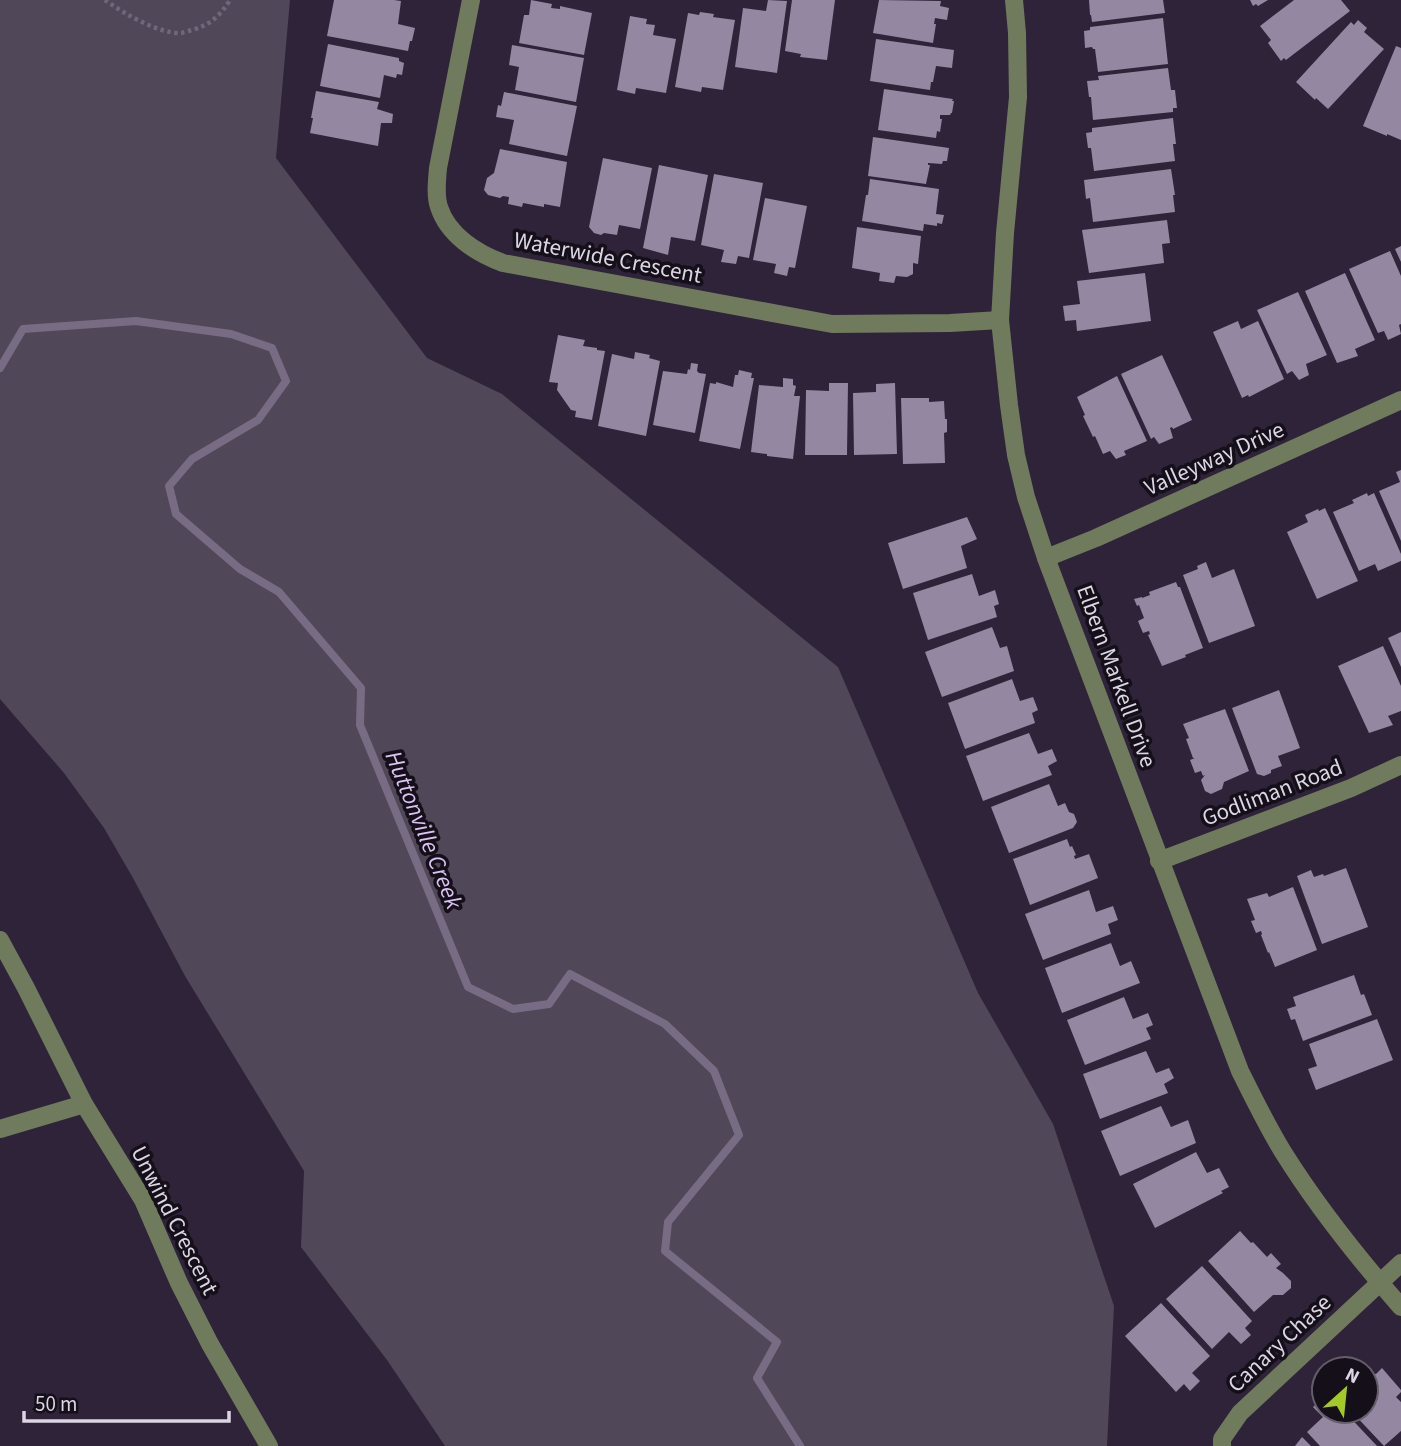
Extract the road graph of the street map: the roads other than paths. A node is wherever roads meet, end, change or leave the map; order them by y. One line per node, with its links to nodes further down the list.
1 (471, 0): 3 (street, Waterwide Crescent)
2 (1014, 0): 3 (street, Elbern Markell Drive)
3 (1000, 320): 5 (street, Elbern Markell Drive)
4 (1401, 400): 5 (street, Valleyway Drive)
5 (1046, 558): 7 (street, Elbern Markell Drive)
6 (1401, 765): 7 (street, Godliman Road)
7 (1159, 861): 12 (street, Elbern Markell Drive)
8 (0, 940): 9 (street, Unwind Crescent)
9 (84, 1104): 10 (street); 14 (street, Unwind Crescent)
10 (0, 1129)
11 (1401, 1263): 12 (street, Canary Chase)
12 (1380, 1283): 13 (street, Elbern Markell Drive); 15 (street, Canary Chase)
13 (1401, 1307)
14 (269, 1446)
15 (1222, 1446)

